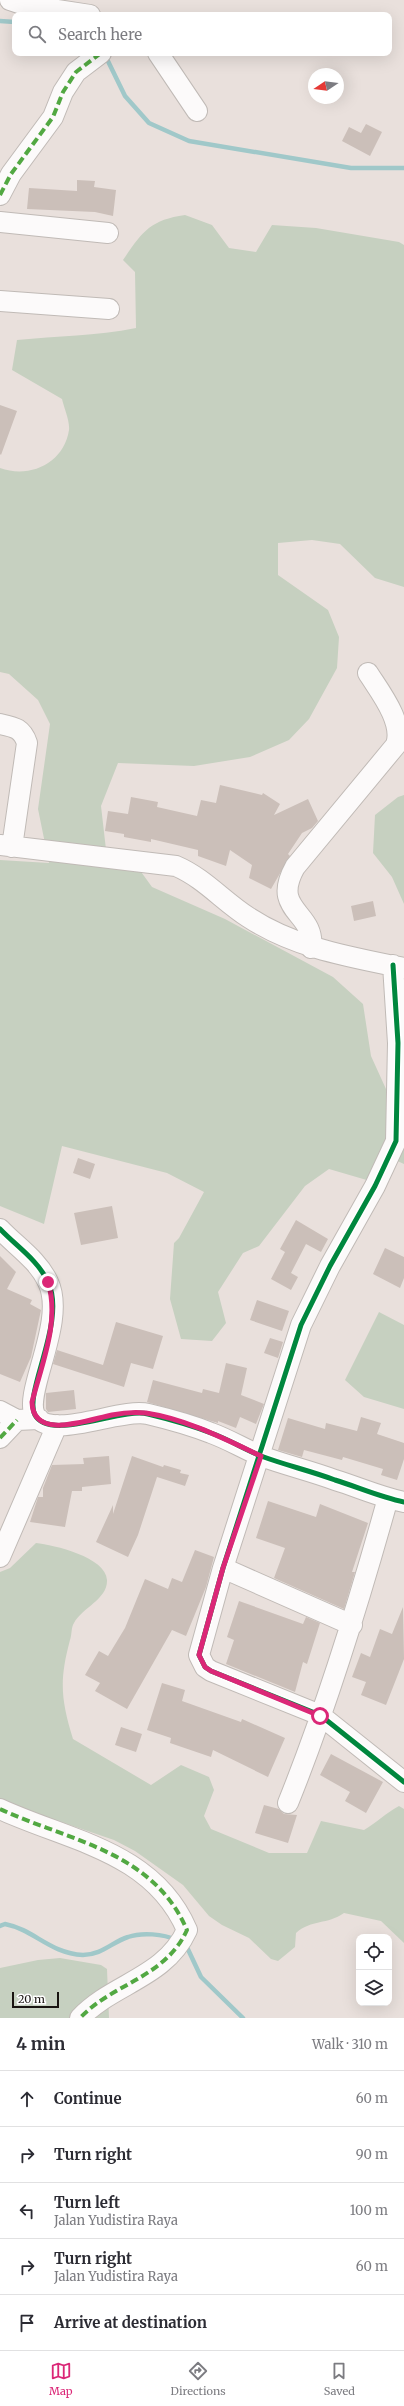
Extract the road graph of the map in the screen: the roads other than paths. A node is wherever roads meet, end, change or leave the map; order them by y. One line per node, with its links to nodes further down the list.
1 (10, 0): 3 (street)
2 (96, 0): 4 (street)
3 (70, 12)
4 (98, 12)
5 (160, 56): 7 (street)
6 (97, 57): 8 (street)
7 (197, 111)
8 (0, 195)
9 (0, 222): 10 (street)
10 (108, 233)
11 (0, 301): 12 (street)
12 (109, 309)
13 (368, 673): 16 (street)
14 (0, 724): 15 (street)
15 (6, 846): 16 (street)
16 (311, 948): 17 (street)
17 (399, 966): 22 (street)
18 (0, 1229): 20 (street)
19 (8, 1416): 20 (street); 21 (street)
20 (48, 1422): 22 (street); 24 (street)
21 (0, 1438)
22 (261, 1456): 23 (street); 25 (street)
23 (396, 1500): 26 (street)
24 (0, 1557)
25 (223, 1568): 26 (street); 27 (street)
26 (352, 1625): 27 (street)
27 (320, 1716): 28 (street); 29 (street)
28 (404, 1782)
29 (288, 1803)
30 (0, 1809): 31 (street)
31 (80, 2018)

